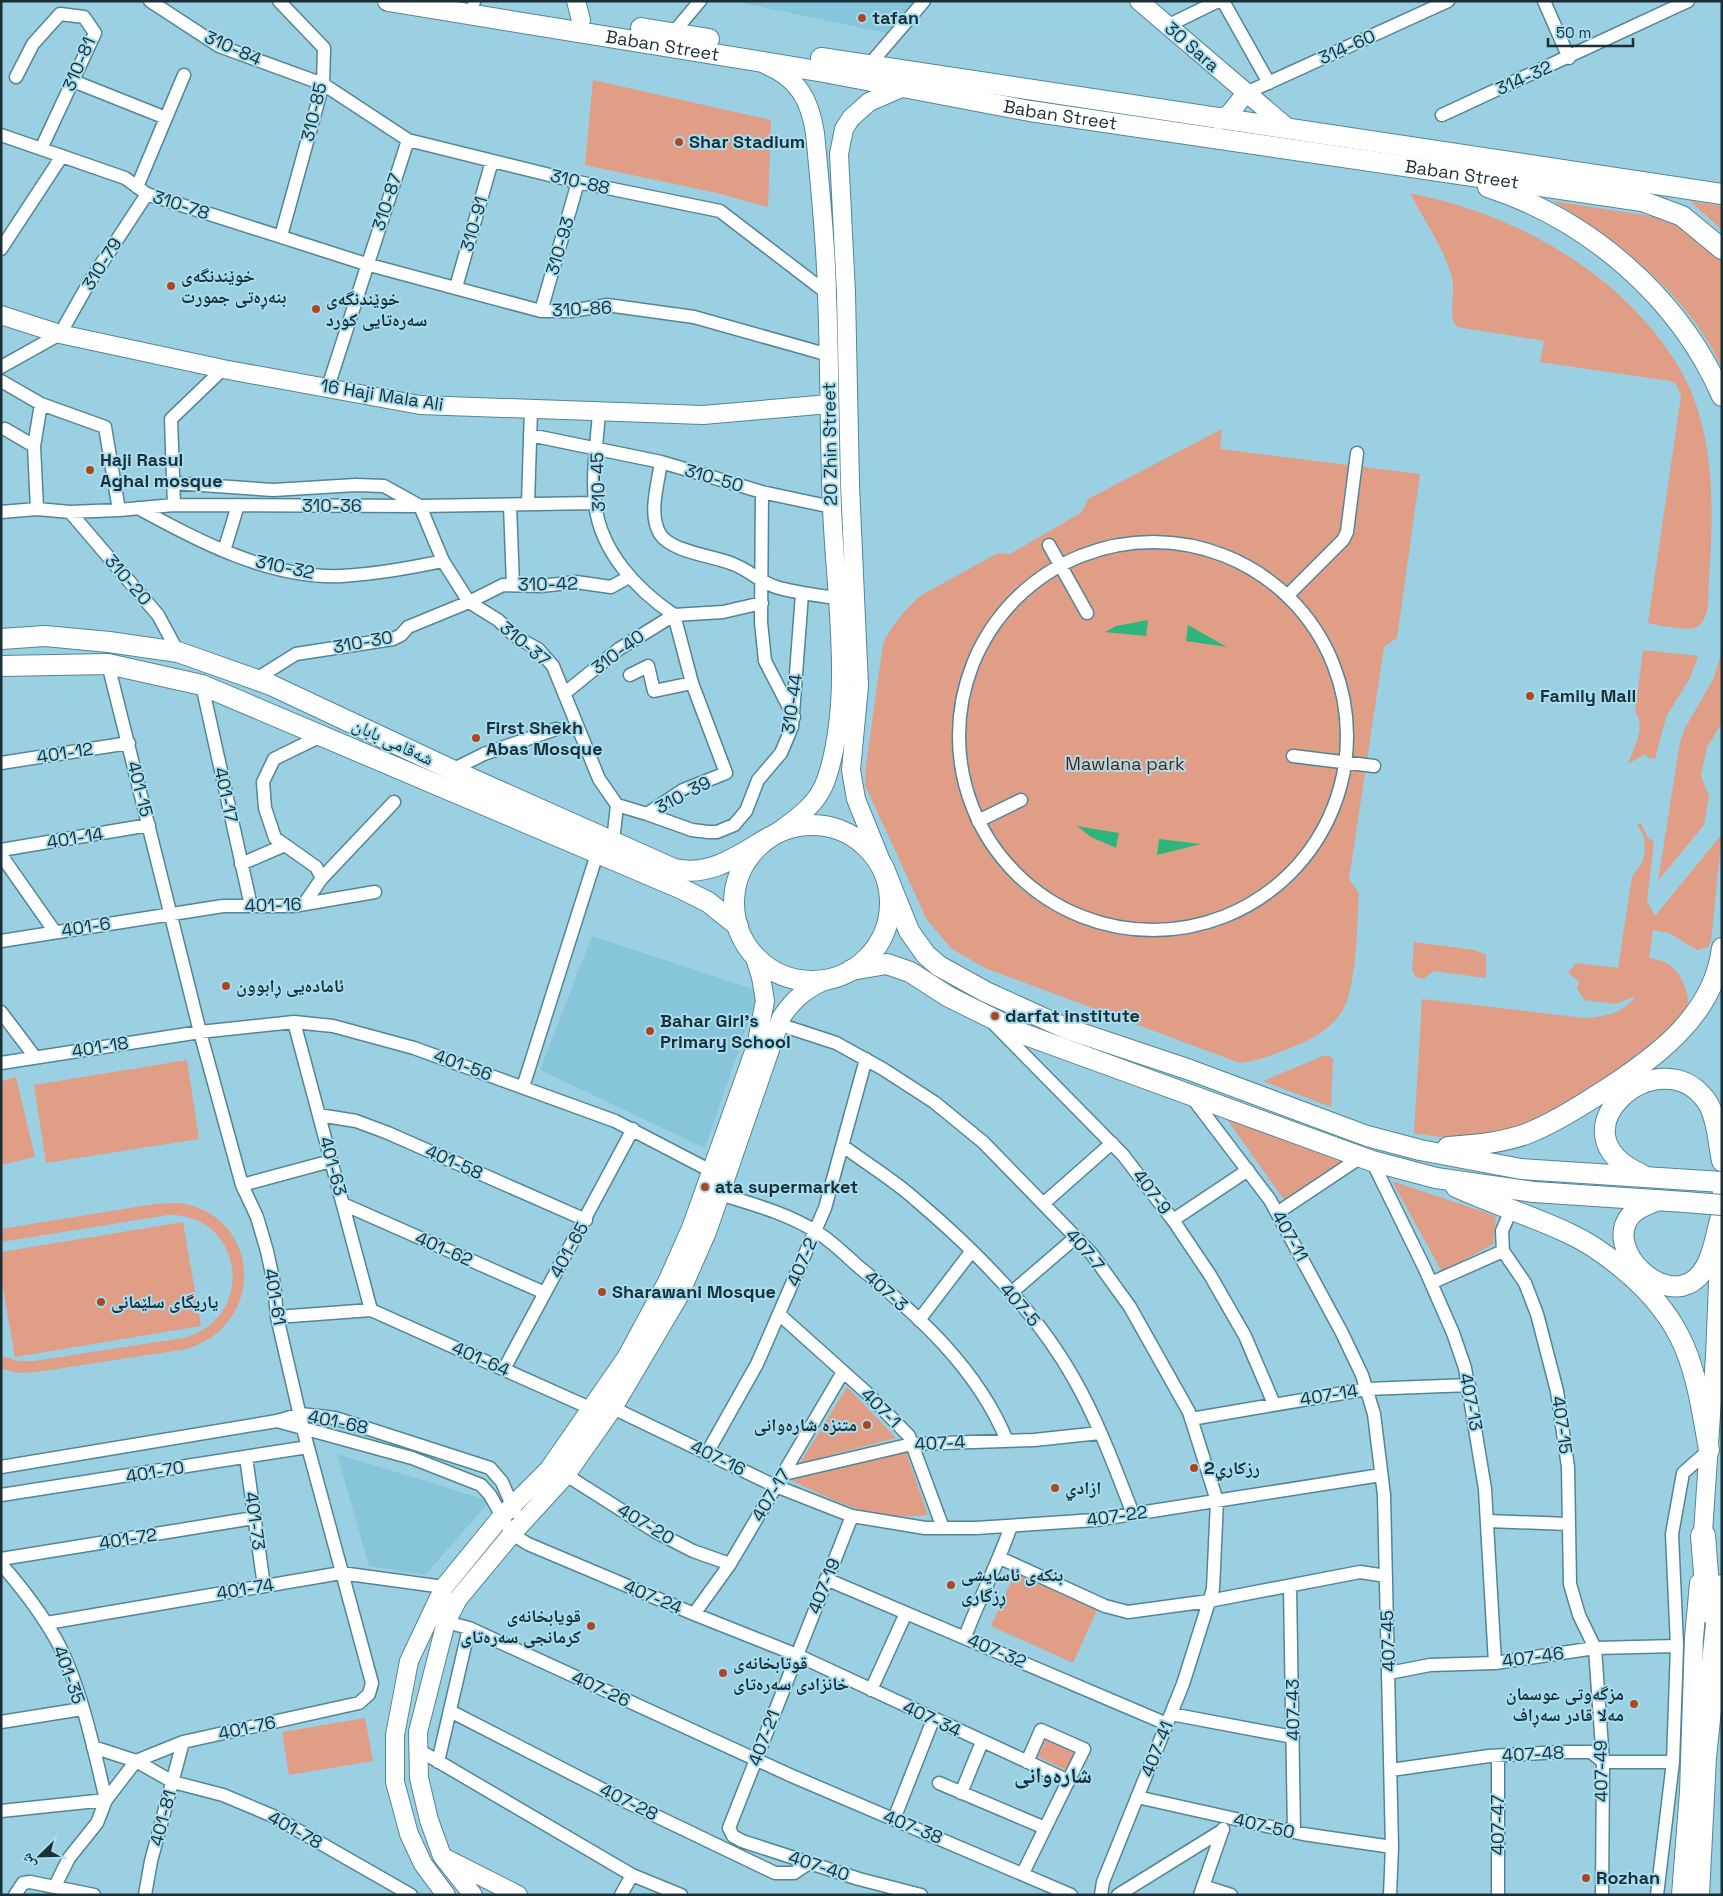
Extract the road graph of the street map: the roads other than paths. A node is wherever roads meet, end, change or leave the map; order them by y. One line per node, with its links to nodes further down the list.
1 (150, 1): 23 (street, 310-84)
2 (279, 1): 23 (street, 310-85)
3 (388, 1): 12 (main road, Baban Street)
4 (700, 1): 15 (street)
5 (924, 1): 18 (street)
6 (1139, 1): 14 (street, 30 Sara)
7 (1218, 1): 14 (street)
8 (1223, 1): 22 (street)
9 (1448, 1): 22 (street, 314-60)
10 (1544, 1): 16 (street)
11 (1688, 1): 16 (street, 314-32)
12 (477, 5): 13 (main road); 17 (main road, Baban Street)
13 (579, 10): 15 (main road)
14 (1167, 26): 25 (street, 30 Sara)
15 (673, 33): 18 (main road)
16 (1569, 58): 26 (street, 314-32)
17 (754, 60): 24 (main road, Baban Street); 42 (street, 20 Zhin Street)
18 (870, 64): 28 (main road)
19 (184, 74): 27 (street, 310-79)
20 (16, 77): 21 (street, 310-81)
21 (73, 81): 27 (street); 32 (street, 310-81)
22 (1269, 83): 25 (street, 314-60)
23 (323, 84): 31 (street, 310-88); 43 (street, 310-85)
24 (906, 86): 33 (main road, Baban Street); 41 (street, 20 Zhin Street)
25 (1246, 93): 28 (street); 29 (street, 30 Sara)
26 (1442, 115)
27 (166, 118): 39 (street, 310-79)
28 (1220, 120): 29 (main road)
29 (1289, 129): 33 (main road)
30 (1, 135): 32 (street, 310-78)
31 (408, 140): 36 (street, 310-88); 46 (street, 310-87)
32 (41, 149): 34 (street, 310-78)
33 (1377, 152): 35 (main road, Baban Street)
34 (62, 156): 39 (street, 310-78); 44 (street)
35 (1397, 156): 37 (main road, Baban Street); 40 (main road)
36 (492, 161): 38 (street, 310-88); 47 (street, 310-91)
37 (1426, 169): 45 (main road, Baban Street); 57 (main road)
38 (578, 182): 48 (street, 310-88); 49 (street, 310-93)
39 (142, 191): 43 (street, 310-78); 51 (street, 310-79)
40 (1722, 194)
41 (842, 216): 42 (street); 127 (street, 20 Zhin Street)
42 (822, 217): 48 (street, 20 Zhin Street)
43 (281, 236): 46 (street, 310-78)
44 (1, 249)
45 (1722, 249)
46 (366, 264): 47 (street, 310-86); 56 (street, 310-87)
47 (456, 287): 49 (street, 310-86)
48 (828, 293): 52 (street, 20 Zhin Street)
49 (541, 311): 52 (street, 310-86)
50 (1, 315): 51 (street, 16 Haji Mala Ali)
51 (60, 334): 53 (street); 54 (street, 16 Haji Mala Ali)
52 (828, 355): 59 (street, 20 Zhin Street)
53 (1, 367)
54 (222, 369): 56 (street, 16 Haji Mala Ali); 68 (street)
55 (1, 382): 58 (street)
56 (328, 387): 60 (street, 16 Haji Mala Ali)
57 (1722, 396)
58 (41, 404): 64 (street); 79 (street)
59 (829, 404): 61 (street, 16 Haji Mala Ali); 76 (street, 20 Zhin Street)
60 (531, 409): 61 (street, 16 Haji Mala Ali); 63 (street)
61 (599, 412): 65 (street, 310-45)
62 (5, 429): 64 (street)
63 (530, 435): 65 (street, 310-50); 71 (street)
64 (34, 446): 78 (street)
65 (597, 451): 67 (street, 310-50); 70 (street, 310-45)
66 (1357, 453): 90 (street)
67 (661, 462): 69 (street, 310-50); 87 (street)
68 (173, 483): 72 (street); 75 (street)
69 (762, 492): 76 (street, 310-50); 87 (street)
70 (595, 503): 71 (street, 310-36); 86 (street, 310-45)
71 (528, 504): 74 (street, 310-36)
72 (174, 505): 73 (street, 310-36); 77 (street, 310-36)
73 (238, 505): 75 (street, 310-36); 83 (street)
74 (510, 505): 75 (street, 310-36); 88 (street)
75 (420, 506): 84 (street)
76 (832, 507): 91 (street, 20 Zhin Street)
77 (138, 508): 79 (street, 310-36); 83 (street, 310-32)
78 (37, 509): 80 (street, 310-36); 81 (street, 310-36)
79 (119, 510): 81 (street, 310-36)
80 (1, 512)
81 (70, 512): 97 (street, 310-20)
82 (1049, 545): 85 (street)
83 (224, 550): 84 (street, 310-32)
84 (443, 561): 92 (street)
85 (1060, 564): 90 (street); 94 (street); 118 (street)
86 (629, 577): 88 (street, 310-42); 95 (street, 310-45)
87 (762, 582): 89 (street); 93 (street)
88 (513, 585): 92 (street, 310-42)
89 (802, 594): 91 (street); 105 (street, 310-44)
90 (1288, 596): 110 (street)
91 (836, 598): 120 (street, 20 Zhin Street)
92 (469, 602): 101 (street, 310-30); 104 (street, 310-37)
93 (762, 603): 95 (street); 105 (street)
94 (1087, 612)
95 (674, 615): 102 (street); 104 (street, 310-40)
96 (1, 639): 97 (main road, شەقامی بابان)
97 (178, 652): 101 (main road, شەقامی بابان)
98 (108, 664): 99 (main road, شەقامی بابان); 103 (main road, شەقامی بابان); 108 (street, 401-15)
99 (1, 666)
100 (630, 675): 102 (street)
101 (256, 679): 113 (main road, شەقامی بابان)
102 (692, 683): 117 (street, 310-39)
103 (202, 684): 107 (main road, شەقامی بابان); 126 (street, 401-17)
104 (565, 693): 116 (street, 310-37)
105 (794, 716): 117 (street, 310-44)
106 (556, 729): 113 (street)
107 (321, 736): 122 (street); 124 (main road, شەقامی بابان)
108 (129, 743): 111 (street, 401-12); 119 (street, 401-15)
109 (1293, 756): 110 (street)
110 (1345, 762): 112 (street); 118 (street)
111 (1, 763)
112 (1374, 766)
113 (452, 770): 121 (main road, شەقامی بابان)
114 (1021, 800): 118 (street)
115 (394, 802): 128 (street)
116 (617, 805): 117 (street, 310-39); 121 (street)
117 (647, 814)
118 (978, 821)
119 (149, 825): 123 (street, 401-14); 132 (street, 401-15)
120 (771, 836): 121 (main road, شەقامی بابان); 127 (main road); 133 (main road)
121 (613, 842)
122 (285, 845): 126 (street); 128 (street)
123 (1, 850)
124 (597, 854): 133 (main road, شەقامی بابان); 148 (street)
125 (1, 855): 134 (street)
126 (242, 864): 131 (street, 401-17)
127 (882, 866): 138 (main road); 154 (main road)
128 (322, 878): 130 (street)
129 (375, 892): 130 (street, 401-16)
130 (304, 904): 131 (street, 401-16)
131 (251, 906): 132 (street, 401-16)
132 (170, 914): 134 (street, 401-6); 144 (street, 401-61)
133 (738, 926): 137 (main road)
134 (55, 932): 135 (street, 401-6)
135 (1, 941)
136 (1722, 948): 154 (main road)
137 (754, 955): 139 (main road); 159 (street)
138 (851, 970): 139 (main road); 141 (main road)
139 (831, 978): 143 (street)
140 (1, 1012): 145 (street)
141 (984, 1014): 149 (main road); 152 (street, 407-9)
142 (294, 1022): 144 (street, 401-56); 148 (street, 401-56); 150 (street, 401-63)
143 (778, 1024): 146 (street, 407-7); 165 (street)
144 (200, 1032): 145 (street, 401-18); 163 (street, 401-61)
145 (35, 1058): 147 (street, 401-18)
146 (866, 1059): 153 (street, 407-2); 167 (street, 407-7)
147 (1, 1063)
148 (523, 1087): 151 (street, 401-56)
149 (1191, 1096): 155 (main road); 158 (street, 407-11)
150 (319, 1115): 156 (street, 401-63); 172 (street, 401-58)
151 (633, 1129): 159 (street, 401-56); 172 (street, 401-65)
152 (1112, 1143): 167 (street); 173 (street, 407-9)
153 (843, 1146): 174 (street, 407-2); 177 (street, 407-5)
154 (1420, 1150): 160 (main road)
155 (1366, 1159): 161 (main road); 171 (street); 178 (street, 407-13)
156 (331, 1161): 163 (street); 168 (street, 401-63)
157 (1722, 1161): 160 (main road)
158 (1248, 1170): 171 (street, 407-11); 173 (street)
159 (711, 1171): 190 (street)
160 (1647, 1177): 162 (main road)
161 (1436, 1178): 166 (main road); 169 (main road)
162 (1722, 1182)
163 (242, 1185): 183 (street, 401-61)
164 (1722, 1187): 170 (street)
165 (720, 1194): 174 (street, 407-3); 191 (street)
166 (1658, 1200): 170 (main road, bridge); 170 (main road)
167 (1044, 1203): 175 (street, 407-7)
168 (343, 1204): 179 (street, 401-62); 181 (street, 401-63)
169 (1511, 1210): 176 (street); 200 (main road)
170 (1721, 1212): 200 (street)
171 (1277, 1213): 188 (street, 407-11)
172 (586, 1220): 179 (street, 401-65)
173 (1173, 1220): 189 (street, 407-9)
174 (816, 1231): 182 (street, 407-2); 184 (street, 407-3)
175 (1076, 1237): 180 (street); 193 (street, 407-7)
176 (1503, 1251): 178 (street); 215 (street, 407-15)
177 (971, 1252): 180 (street, 407-5); 184 (street)
178 (1431, 1283): 187 (street, 407-13)
179 (545, 1293): 185 (street, 401-65)
180 (1011, 1293): 196 (street, 407-5)
181 (371, 1310): 183 (street); 185 (street, 401-64)
182 (780, 1315): 186 (street, 407-1); 201 (street, 407-2)
183 (277, 1316): 192 (street, 401-61)
184 (919, 1320): 197 (street, 407-3)
185 (504, 1369): 190 (street, 401-64)
186 (843, 1372): 198 (street, 407-1); 204 (street, 407-17)
187 (1469, 1385): 188 (street, 407-14); 214 (street, 407-13)
188 (1367, 1389): 189 (street, 407-14); 206 (street, 407-45)
189 (1274, 1404): 193 (street, 407-14)
190 (590, 1408): 210 (street)
191 (613, 1408): 201 (street, 407-16); 205 (street)
192 (301, 1414): 194 (street, 401-68); 195 (street, 401-61); 210 (street, 401-68)
193 (1191, 1419): 209 (street, 407-7)
194 (277, 1421): 195 (street, 401-68); 203 (street, 401-70)
195 (304, 1428): 199 (street, 401-61); 210 (street, 401-68)
196 (1100, 1433): 197 (street, 407-4); 211 (street, 407-5)
197 (1007, 1441): 198 (street, 407-4)
198 (912, 1444): 204 (street, 407-4); 217 (street, 407-1)
199 (308, 1447): 202 (street, 401-70); 224 (street, 401-61)
200 (1709, 1450): 219 (street); 238 (street)
201 (707, 1453): 207 (street, 407-16)
202 (246, 1457): 208 (street, 401-70); 213 (street, 401-73)
203 (1, 1467)
204 (784, 1474): 207 (street, 407-17)
205 (566, 1475): 218 (street); 223 (street, 407-20)
206 (1381, 1475): 209 (street, 407-22); 225 (street, 407-45)
207 (777, 1486): 212 (street, 407-16); 223 (street, 407-17)
208 (1, 1495)
209 (1217, 1500): 211 (street, 407-22); 231 (street, 407-7)
210 (508, 1511): 218 (street, 401-68); 228 (street)
211 (1133, 1514): 216 (street, 407-22)
212 (852, 1516): 217 (street, 407-22); 226 (street, 407-19)
213 (254, 1518): 221 (street, 401-72); 227 (street, 401-73)
214 (1488, 1521): 215 (street); 242 (street, 407-13)
215 (1568, 1524): 239 (street, 407-15)
216 (1011, 1526): 217 (street, 407-22); 220 (street)
217 (943, 1528)
218 (516, 1530): 233 (street, 407-24); 234 (street)
219 (1702, 1536): 241 (highway); 303 (street)
220 (1000, 1558): 231 (street); 237 (street)
221 (1, 1559)
222 (1, 1564): 235 (street, 401-35)
223 (730, 1564): 233 (street, 407-17)
224 (341, 1573): 227 (street, 401-74); 228 (street, 401-74); 245 (street, 401-61)
225 (1386, 1576): 229 (street); 243 (street, 407-45)
226 (826, 1580): 232 (street, 407-32); 240 (street, 407-19)
227 (264, 1586): 235 (street, 401-74)
228 (444, 1587): 289 (street)
229 (1290, 1587): 231 (street); 251 (street, 407-43)
230 (1722, 1587): 241 (highway)
231 (1209, 1601): 248 (street, 407-41)
232 (906, 1613): 237 (street, 407-32); 244 (street)
233 (694, 1614): 240 (street, 407-24)
234 (446, 1622): 236 (street, 407-26); 255 (street)
235 (47, 1623): 246 (street, 401-35)
236 (469, 1628): 247 (street); 257 (street, 407-26)
237 (965, 1638): 248 (street, 407-32)
238 (1677, 1646): 239 (street, 407-46); 262 (street)
239 (1595, 1648): 242 (street, 407-46); 261 (street, 407-49)
240 (797, 1655): 244 (street, 407-34); 257 (street, 407-21)
241 (1714, 1662): 304 (highway)
242 (1495, 1663): 243 (street, 407-46)
243 (1389, 1673): 263 (street, 407-45)
244 (871, 1690): 249 (street, 407-34)
245 (359, 1703): 252 (street, 401-76)
246 (82, 1709): 250 (street); 254 (street, 401-35)
247 (450, 1711): 259 (street); 279 (street, 407-28)
248 (1169, 1719): 251 (street, 407-32); 268 (street, 407-41)
249 (933, 1720): 253 (street, 407-34); 272 (street)
250 (1, 1722)
251 (1294, 1737): 276 (street, 407-43)
252 (183, 1742): 258 (street, 401-76); 265 (street, 401-81)
253 (982, 1742): 260 (street, 407-34); 267 (street)
254 (93, 1747): 258 (street, 401-78); 269 (street, 401-35)
255 (417, 1749): 259 (street); 278 (street)
256 (1498, 1756): 261 (street, 407-48); 263 (street, 407-48); 300 (street, 407-47)
257 (756, 1760): 272 (street, 407-38); 273 (street, 407-21)
258 (136, 1761): 265 (street, 401-78); 269 (street)
259 (438, 1762): 281 (street)
260 (1027, 1762): 264 (street, 407-34); 264 (street)
261 (1603, 1762): 262 (street, 407-48); 301 (street, 407-49)
262 (1674, 1762): 302 (street)
263 (1391, 1770): 277 (street, 407-45)
264 (1069, 1781): 274 (street)
265 (173, 1782): 285 (street, 401-78); 288 (street, 401-81)
266 (939, 1783): 267 (street)
267 (961, 1793): 274 (street)
268 (1138, 1797): 271 (street, 407-50); 296 (street, 407-41)
269 (106, 1800): 270 (street); 282 (street)
270 (1, 1811)
271 (1227, 1818): 275 (street); 276 (street, 407-50)
272 (894, 1819): 280 (street, 407-38)
273 (731, 1822): 279 (street, 407-40)
274 (1045, 1828): 280 (street)
275 (1223, 1830): 284 (street); 297 (street)
276 (1294, 1832): 277 (street, 407-50)
277 (1392, 1848): 299 (street, 407-45)
278 (442, 1856): 290 (street); 291 (street)
279 (809, 1863): 283 (street, 407-40)
280 (1022, 1874): 295 (street, 407-38)
281 (632, 1875): 292 (street); 293 (street)
282 (55, 1886): 286 (street); 287 (street)
283 (882, 1890): 294 (street, 407-40)
284 (1202, 1891): 298 (street)
285 (409, 1894)
286 (15, 1895)
287 (94, 1895)
288 (145, 1895)
289 (446, 1895)
290 (473, 1895)
291 (518, 1895)
292 (620, 1895)
293 (681, 1895)
294 (921, 1895)
295 (1071, 1895)
296 (1101, 1895)
297 (1118, 1895)
298 (1231, 1895)
299 (1390, 1895)
300 (1498, 1895)
301 (1602, 1895)
302 (1657, 1895)
303 (1680, 1895)
304 (1697, 1895)

